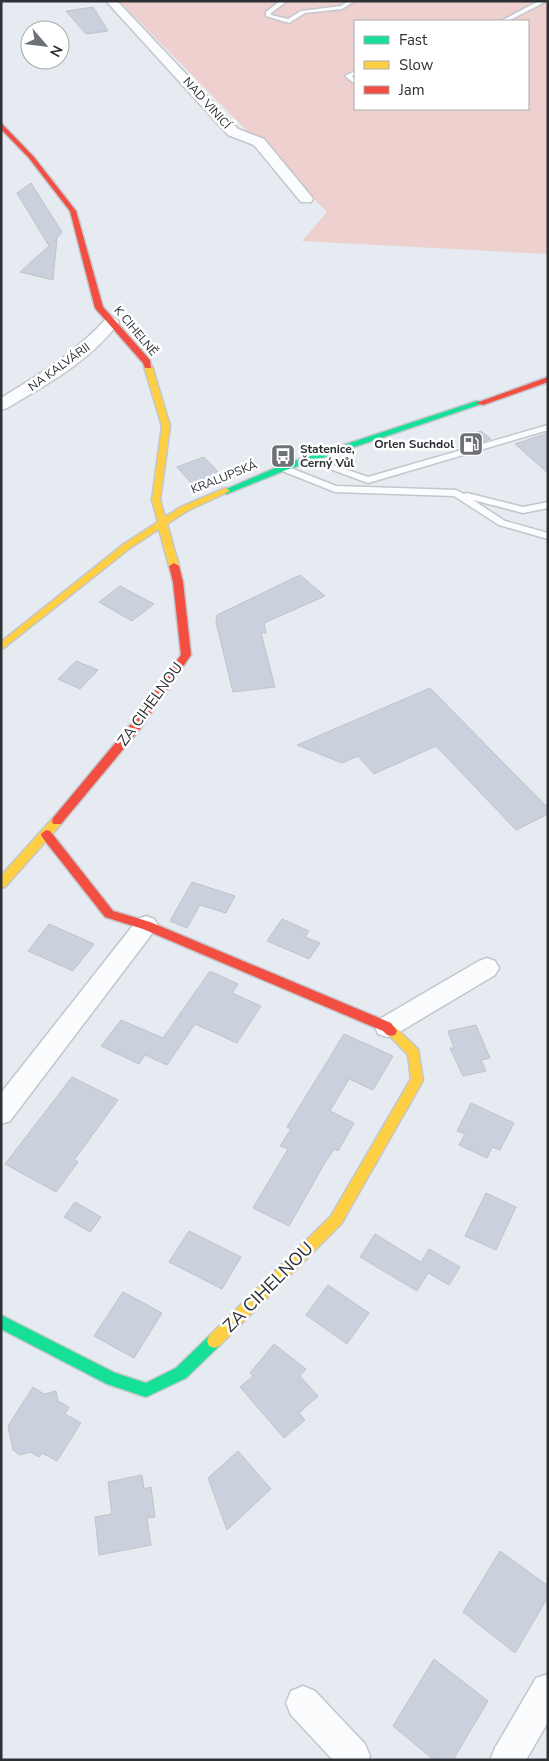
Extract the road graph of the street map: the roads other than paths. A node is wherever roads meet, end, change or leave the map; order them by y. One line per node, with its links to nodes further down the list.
1 (111, 1): 9 (street, NAD VINICÍ)
2 (284, 1): 3 (lane)
3 (352, 1)
4 (544, 1): 5 (lane)
5 (512, 20)
6 (354, 73): 7 (lane)
7 (354, 81)
8 (1, 125): 10 (street, K CIHELNĚ)
9 (306, 200)
10 (111, 322): 12 (street, NA KALVÁRII); 18 (street, K CIHELNĚ)
11 (548, 379): 14 (street, KRALUPSKÁ)
12 (1, 405)
13 (548, 427): 14 (lane)
14 (310, 460): 15 (street, KRALUPSKÁ)
15 (283, 468): 16 (lane); 18 (street, KRALUPSKÁ)
16 (456, 493): 17 (lane); 19 (lane)
17 (548, 505)
18 (162, 521): 20 (street, KRALUPSKÁ); 21 (street, ZA CIHELNOU)
19 (548, 536)
20 (1, 647)
21 (46, 834): 22 (street, ZA CIHELNOU); 23 (street, ZA CIHELNOU)
22 (1, 884)
23 (146, 925): 25 (street, ZA CIHELNOU); 26 (street)
24 (487, 968): 25 (street)
25 (387, 1028): 27 (street, ZA CIHELNOU)
26 (1, 1113)
27 (1, 1322)
28 (548, 1690): 31 (street)
29 (303, 1703): 30 (street)
30 (353, 1758)
31 (507, 1760)

